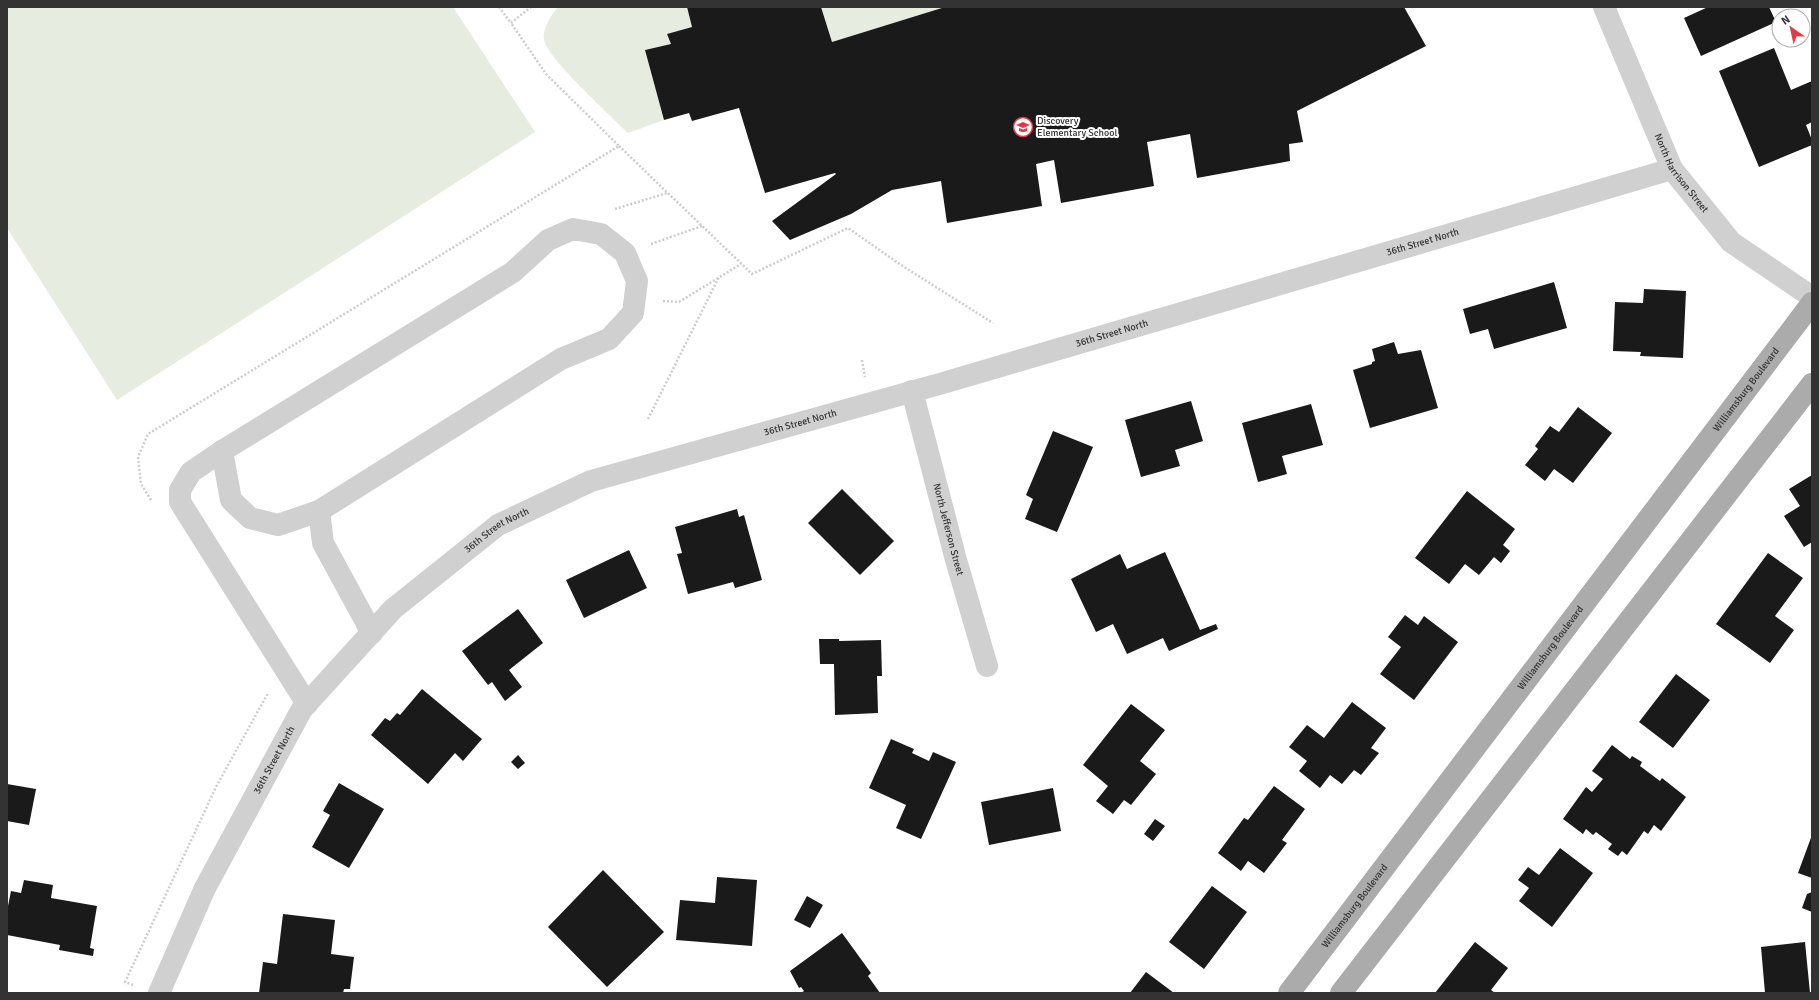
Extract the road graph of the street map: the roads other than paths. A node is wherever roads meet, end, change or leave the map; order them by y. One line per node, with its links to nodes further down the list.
1 (1604, 7): 2 (street, North Harrison Street)
2 (1672, 169): 3 (street, North Harrison Street); 6 (street, 36th Street North)
3 (1812, 297)
4 (1812, 303): 13 (main road, Williamsburg Boulevard)
5 (1812, 384): 14 (main road)
6 (912, 391): 9 (street, 36th Street North); 10 (street, North Jefferson Street)
7 (222, 451): 8 (street); 8 (street); 11 (street)
8 (319, 511): 9 (street)
9 (372, 633): 11 (street, 36th Street North)
10 (987, 666)
11 (307, 704): 12 (street, 36th Street North)
12 (159, 993)
13 (1289, 993)
14 (1341, 993)

